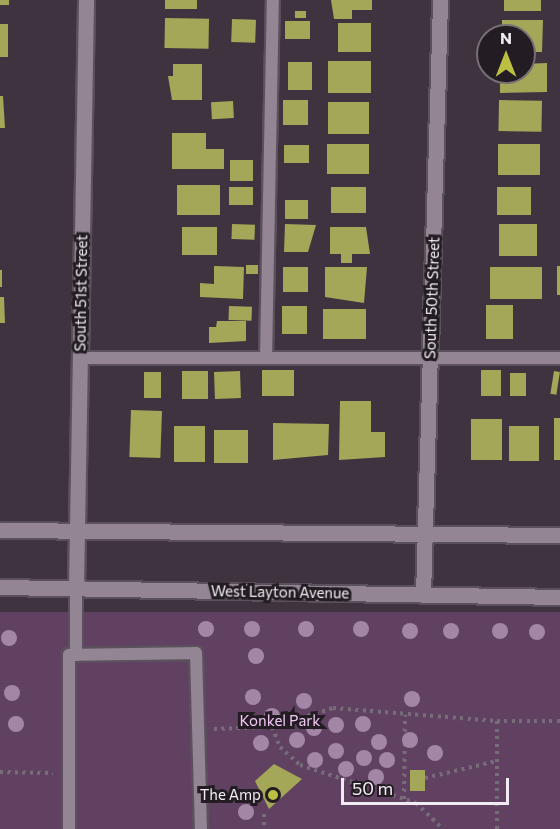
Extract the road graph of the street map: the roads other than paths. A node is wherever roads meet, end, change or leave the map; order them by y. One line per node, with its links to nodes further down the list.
1 (86, 0): 6 (street, South 51st Street)
2 (273, 0): 4 (lane)
3 (440, 0): 5 (street, South 50th Street)
4 (266, 357): 5 (lane); 6 (lane)
5 (430, 357): 7 (lane); 10 (street, South 50th Street)
6 (80, 358): 9 (street, South 51st Street)
7 (560, 358)
8 (0, 530): 9 (street)
9 (76, 530): 10 (street); 13 (street, South 51st Street)
10 (426, 535): 11 (street); 14 (street, South 50th Street)
11 (560, 536)
12 (0, 587): 13 (street, West Layton Avenue)
13 (76, 587): 14 (street, West Layton Avenue); 16 (lane)
14 (423, 595): 15 (street, West Layton Avenue)
15 (560, 597)
16 (76, 655): 17 (lane); 18 (lane)
17 (69, 829)
18 (201, 829)

